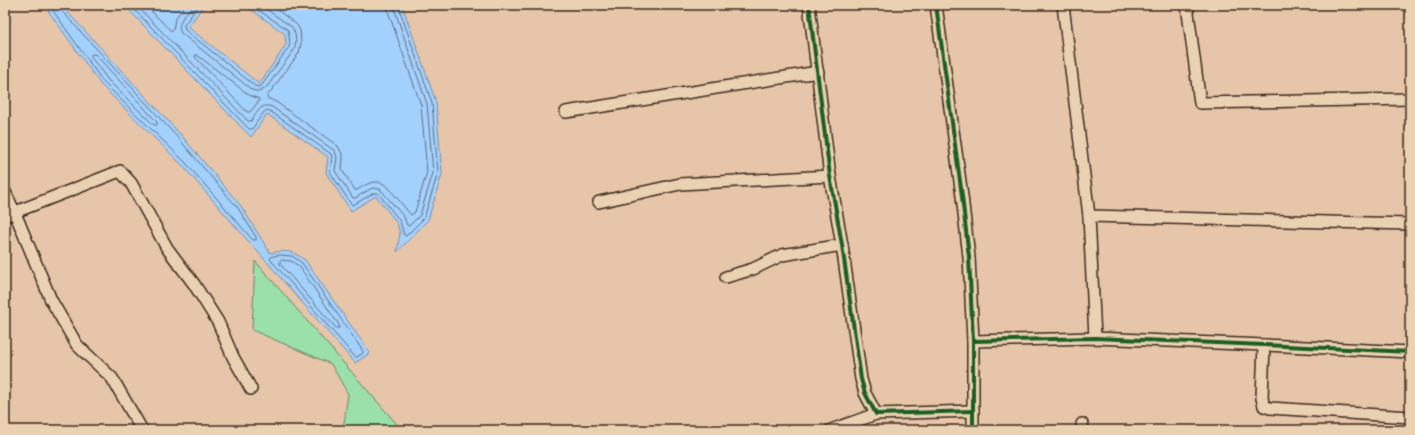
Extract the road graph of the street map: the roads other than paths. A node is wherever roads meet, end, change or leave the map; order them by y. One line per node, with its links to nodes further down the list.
1 (809, 5): 5 (street)
2 (936, 5): 17 (street)
3 (1063, 5): 12 (street)
4 (1187, 5): 6 (street)
5 (818, 72): 7 (street); 8 (street)
6 (1410, 99)
7 (566, 112)
8 (830, 176): 10 (street); 14 (street)
9 (5, 192): 11 (street)
10 (599, 202)
11 (10, 214): 20 (street); 24 (street)
12 (1089, 216): 13 (street); 16 (street)
13 (1410, 224)
14 (842, 245): 15 (street); 22 (street)
15 (726, 277)
16 (1095, 338): 17 (street); 18 (street)
17 (973, 341): 21 (street)
18 (1264, 345): 19 (street); 23 (street)
19 (1410, 352)
20 (251, 388)
21 (973, 412): 22 (street); 26 (street)
22 (876, 414): 25 (street)
23 (1410, 417)
24 (142, 430)
25 (831, 430)
26 (974, 430)

